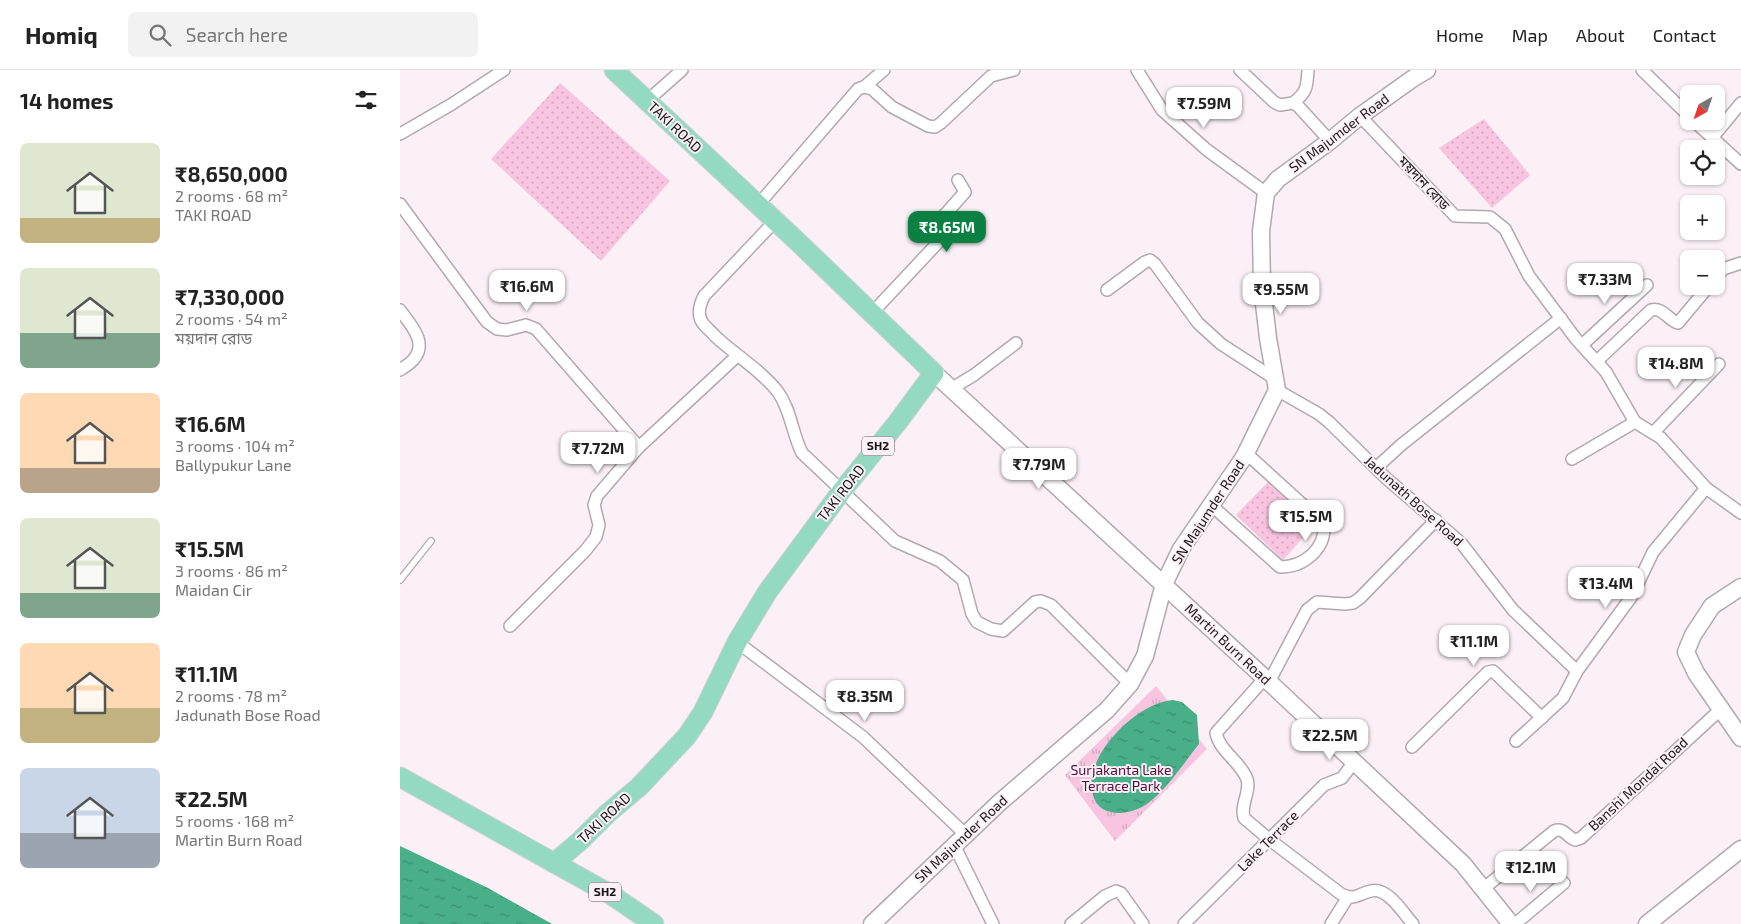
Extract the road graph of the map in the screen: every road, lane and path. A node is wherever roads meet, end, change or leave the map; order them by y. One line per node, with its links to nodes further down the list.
1 (504, 70): 19 (street)
2 (614, 70): 13 (main road, TAKI ROAD)
3 (682, 70): 13 (street)
4 (884, 70): 12 (street)
5 (1014, 70): 11 (street)
6 (1137, 70): 24 (street)
7 (1240, 70): 14 (street)
8 (1308, 70): 14 (street)
9 (1427, 70): 17 (main road, SN Majumder Road)
10 (1642, 70): 16 (street)
11 (987, 73): 12 (street)
12 (864, 87): 26 (street)
13 (646, 101): 26 (main road, TAKI ROAD)
14 (1293, 103): 21 (street)
15 (1741, 103): 20 (street)
16 (1680, 107)
17 (1360, 116): 21 (main road, SN Majumder Road); 35 (street, ময়দান রোড)
18 (1704, 130): 20 (street)
19 (400, 134)
20 (1712, 138): 22 (street)
21 (1330, 142): 24 (main road, SN Majumder Road)
22 (1741, 164)
23 (958, 180): 34 (street)
24 (1266, 193): 43 (main road)
25 (400, 204): 47 (street)
26 (758, 205): 27 (main road, TAKI ROAD)
27 (775, 221): 34 (main road, TAKI ROAD); 38 (street)
28 (1741, 263): 29 (street)
29 (1725, 269)
30 (1647, 285): 37 (street)
31 (1106, 290): 43 (street, Jadunath Bose Road)
32 (1701, 295): 39 (street)
33 (400, 310): 41 (street)
34 (872, 313): 42 (main road, TAKI ROAD)
35 (1561, 318): 37 (street, ময়দান রোড); 50 (street)
36 (1016, 343): 44 (street)
37 (1582, 345): 39 (street, ময়দান রোড)
38 (737, 356): 47 (street); 52 (street)
39 (1597, 361): 45 (street, ময়দান রোড)
40 (1719, 364): 46 (street)
41 (400, 370)
42 (934, 374): 44 (main road, Martin Burn Road); 52 (main road, TAKI ROAD / SH2)
43 (1276, 385): 48 (main road, SN Majumder Road); 50 (street, Jadunath Bose Road)
44 (952, 389): 58 (main road, Martin Burn Road)
45 (1636, 422): 46 (street); 49 (street)
46 (1654, 433): 51 (street)
47 (639, 447): 60 (street)
48 (1246, 454): 53 (main road, SN Majumder Road); 53 (street)
49 (1572, 459)
50 (1376, 468): 55 (street, Jadunath Bose Road)
51 (1706, 488): 54 (street); 62 (street)
52 (841, 492): 61 (main road, TAKI ROAD / SH2); 64 (street)
53 (1211, 505): 58 (main road, SN Majumder Road)
54 (1741, 513)
55 (1436, 520): 62 (street, Jadunath Bose Road); 63 (street)
56 (431, 541): 57 (lane)
57 (400, 580)
58 (1164, 584): 63 (main road, Martin Burn Road); 64 (main road, SN Majumder Road)
59 (1741, 587): 65 (main road)
60 (510, 626)
61 (737, 642): 72 (street); 75 (main road, TAKI ROAD / SH2)
62 (1577, 671): 66 (street)
63 (1267, 680): 70 (main road, Martin Burn Road); 73 (street)
64 (1130, 684): 72 (main road, SN Majumder Road)
65 (1721, 709): 67 (main road); 77 (street, Banshi Mondal Road)
66 (1542, 718): 68 (street); 69 (street)
67 (1741, 738)
68 (1516, 741)
69 (1412, 746)
70 (1354, 762): 73 (street, Lake Terrace); 77 (main road, Martin Burn Road)
71 (400, 778): 75 (main road)
72 (960, 840): 80 (main road, SN Majumder Road); 81 (street)
73 (1270, 840): 78 (street); 84 (street, Lake Terrace)
74 (1741, 848): 89 (main road)
75 (554, 863): 79 (main road, SH2)
76 (1564, 883): 88 (street)
77 (1483, 889): 87 (main road, Martin Burn Road)
78 (1348, 897): 85 (street); 86 (street)
79 (654, 924)
80 (872, 924)
81 (993, 924)
82 (1071, 924): 83 (street)
83 (1143, 924)
84 (1184, 924)
85 (1331, 924)
86 (1413, 924)
87 (1511, 924)
88 (1515, 924)
89 (1647, 924)

